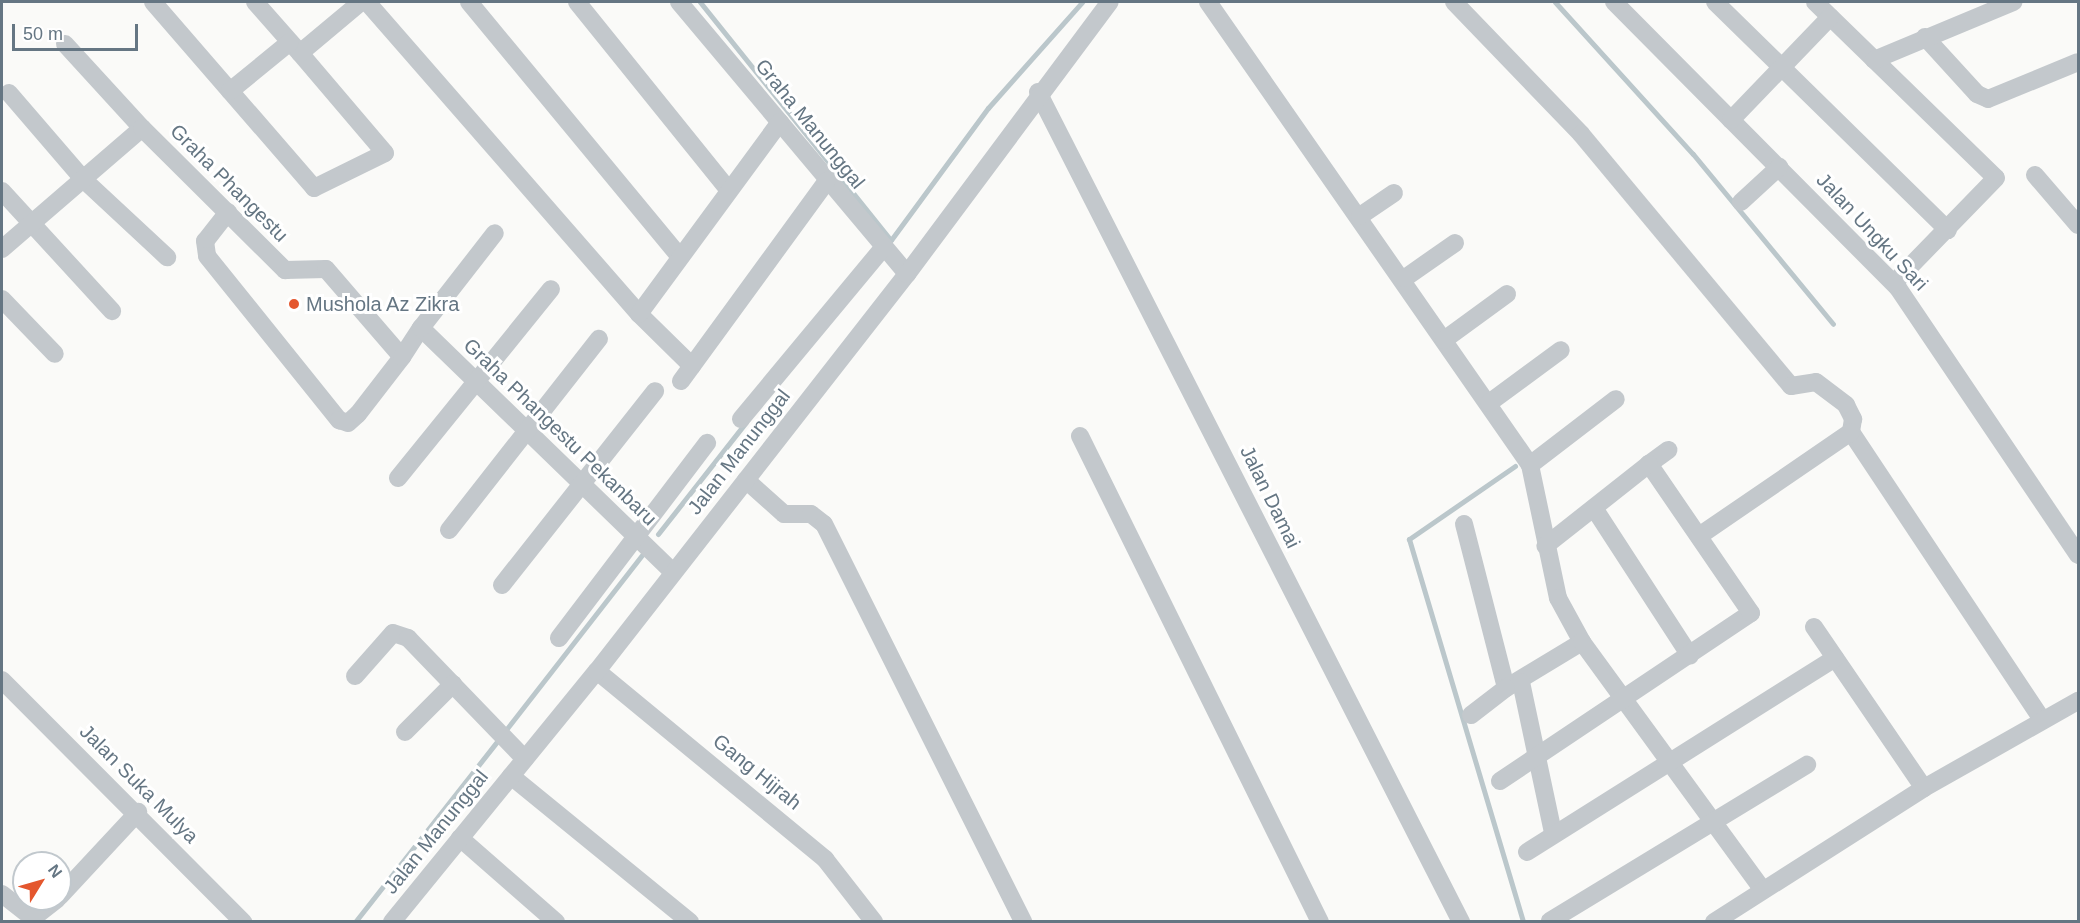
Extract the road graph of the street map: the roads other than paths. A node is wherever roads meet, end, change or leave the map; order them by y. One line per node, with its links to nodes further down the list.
1 (153, 2): 22 (street)
2 (255, 2): 18 (street)
3 (361, 2): 18 (street)
4 (367, 2): 54 (street)
5 (469, 2): 45 (street)
6 (577, 2): 32 (street)
7 (678, 2): 26 (street, Graha Manunggal)
8 (1110, 2): 23 (street, Jalan Manunggal)
9 (1208, 2): 37 (street)
10 (1454, 2): 69 (street)
11 (1614, 2): 25 (street, Jalan Ungku Sari)
12 (1715, 2): 21 (street)
13 (1815, 2): 15 (street)
14 (2013, 2): 16 (street)
15 (1830, 17): 19 (street); 21 (street)
16 (1925, 37): 19 (street); 20 (street)
17 (65, 44): 27 (street)
18 (295, 47): 22 (street); 22 (street)
19 (1874, 60): 40 (street)
20 (2079, 62)
21 (1779, 69): 25 (street); 40 (street)
22 (230, 91)
23 (1038, 92): 47 (street, Jalan Manunggal); 125 (street, Jalan Damai)
24 (9, 93): 30 (street)
25 (1731, 120): 28 (street, Jalan Ungku Sari)
26 (780, 122): 31 (street, Graha Manunggal); 32 (street)
27 (142, 128): 30 (street, Graha Phangestu); 36 (street, Graha Phangestu)
28 (1779, 167): 35 (street); 49 (street, Jalan Ungku Sari)
29 (2035, 175): 39 (street)
30 (83, 179): 38 (street, Graha Phangestu); 46 (street)
31 (827, 181): 44 (street, Graha Manunggal); 61 (street)
32 (728, 189): 45 (street)
33 (2, 191): 38 (street)
34 (1394, 193): 37 (street)
35 (1741, 202)
36 (228, 212): 60 (street, Graha Phangestu); 60 (street)
37 (1360, 216): 48 (street)
38 (32, 223): 43 (street, Graha Phangestu); 53 (street)
39 (2079, 225)
40 (1948, 230): 49 (street)
41 (495, 233): 55 (street)
42 (1455, 243): 48 (street)
43 (2, 249)
44 (883, 249): 47 (street, Graha Manunggal); 67 (street)
45 (679, 256): 54 (street)
46 (166, 257)
47 (905, 273): 76 (street, Jalan Manunggal)
48 (1405, 278): 57 (street)
49 (1894, 283): 84 (street, Jalan Ungku Sari)
50 (551, 289): 62 (street)
51 (1507, 294): 57 (street)
52 (2, 299): 59 (street)
53 (112, 311)
54 (639, 314): 61 (street)
55 (421, 328): 60 (street); 62 (street, Graha Phangestu Pekanbaru)
56 (600, 339): 68 (street)
57 (1444, 340): 66 (street)
58 (1561, 350): 66 (street)
59 (55, 354)
60 (402, 357)
61 (692, 366): 63 (street)
62 (474, 380): 68 (street, Graha Phangestu Pekanbaru); 75 (street)
63 (681, 381)
64 (655, 391): 77 (street)
65 (1616, 399): 74 (street)
66 (1489, 403): 74 (street)
67 (741, 419)
68 (528, 431): 77 (street, Graha Phangestu Pekanbaru); 80 (street)
69 (1851, 432): 82 (street); 100 (street)
70 (1080, 435): 124 (street)
71 (707, 443): 81 (street)
72 (1668, 450): 73 (street)
73 (1649, 464): 78 (street); 82 (street)
74 (1530, 465): 83 (street)
75 (398, 478)
76 (746, 480): 85 (street, Jalan Manunggal); 123 (street)
77 (582, 484): 81 (street, Graha Phangestu Pekanbaru); 86 (street)
78 (1594, 508): 83 (street); 90 (street)
79 (1464, 524): 96 (street)
80 (449, 530)
81 (636, 536): 85 (street, Graha Phangestu Pekanbaru); 88 (street)
82 (1699, 536): 90 (street)
83 (1545, 546): 89 (street)
84 (2079, 555)
85 (674, 573): 92 (street, Jalan Manunggal)
86 (502, 585)
87 (1814, 627): 91 (street)
88 (559, 638)
89 (1582, 642): 96 (street); 97 (street)
90 (1690, 656): 97 (street)
91 (1834, 658): 104 (street); 108 (street)
92 (597, 671): 103 (street, Jalan Manunggal); 122 (street, Gang Hijrah)
93 (355, 676): 95 (street)
94 (2, 680): 109 (street, Jalan Suka Mulya)
95 (453, 684): 101 (street); 103 (street)
96 (1513, 685): 99 (street); 102 (street)
97 (1624, 699): 102 (street); 104 (street)
98 (2079, 701): 100 (street)
99 (1470, 714)
100 (2042, 720): 108 (street)
101 (405, 732)
102 (1537, 756): 107 (street); 111 (street)
103 (525, 759): 106 (street, Jalan Manunggal)
104 (1668, 761): 110 (street); 111 (street)
105 (1807, 765): 110 (street)
106 (511, 776): 112 (street, Jalan Manunggal); 121 (street)
107 (1500, 781)
108 (1924, 788): 115 (street)
109 (138, 812): 114 (street); 118 (street, Jalan Suka Mulya)
110 (1712, 824): 115 (street); 126 (street)
111 (1553, 833): 113 (street)
112 (460, 838): 119 (street, Jalan Manunggal); 120 (street)
113 (1527, 852)
114 (72, 882)
115 (1763, 890): 127 (street)
116 (24, 911): 117 (street)
117 (41, 911)
118 (243, 921)
119 (392, 921)
120 (556, 921)
121 (690, 921)
122 (874, 921)
123 (1023, 921)
124 (1320, 921)
125 (1461, 921)
126 (1550, 921)
127 (1714, 921)

